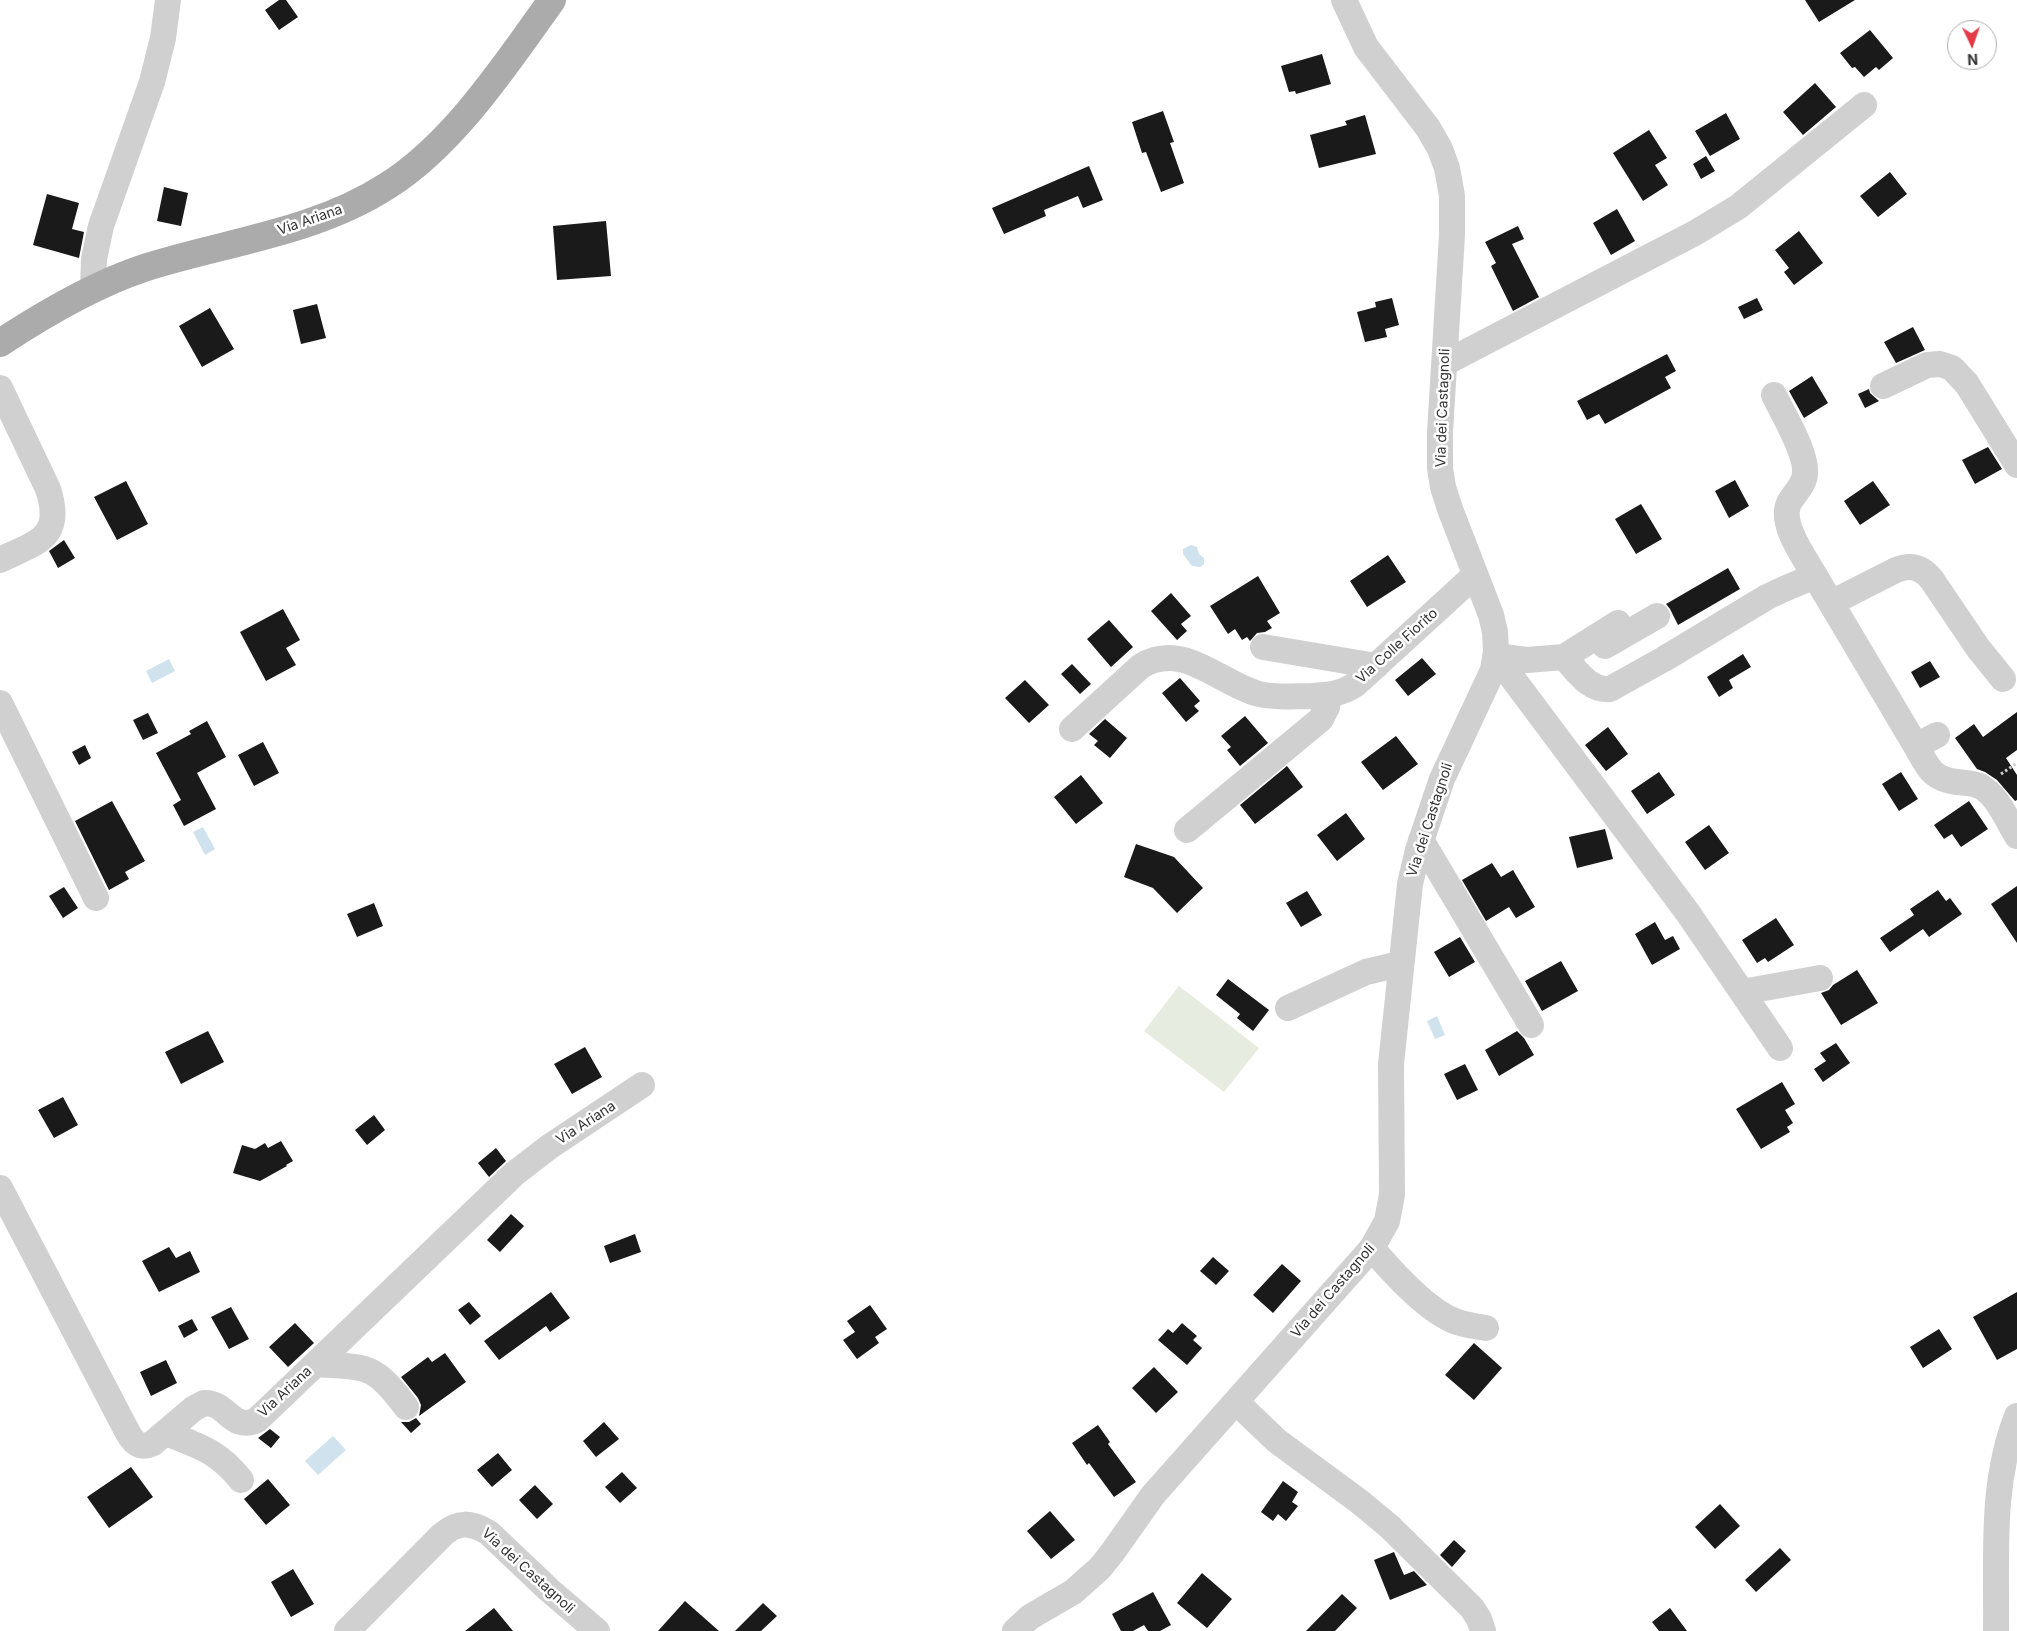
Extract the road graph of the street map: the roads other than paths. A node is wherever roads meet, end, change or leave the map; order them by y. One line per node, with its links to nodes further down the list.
1 (168, 0): 5 (street)
2 (552, 0): 5 (main road, Via Ariana)
3 (1344, 0): 7 (street, Via dei Castagnoli)
4 (1864, 105): 7 (street)
5 (93, 290): 6 (main road, Via Ariana)
6 (0, 344)
7 (1445, 362): 13 (street, Via dei Castagnoli)
8 (1883, 386): 11 (street)
9 (0, 388): 12 (street)
10 (1774, 395): 14 (street)
11 (2017, 465)
12 (0, 560)
13 (1475, 575): 19 (street, Via dei Castagnoli); 21 (street, Via Colle Fiorito)
14 (1815, 576): 15 (street); 20 (street)
15 (1831, 603): 22 (street); 28 (street)
16 (1657, 616): 20 (street)
17 (1618, 623): 20 (street)
18 (1263, 646): 21 (street)
19 (1496, 656): 20 (street); 29 (street, Via dei Castagnoli); 33 (street)
20 (1564, 657)
21 (1376, 666): 23 (street, Via Colle Fiorito)
22 (2003, 679)
23 (1329, 695): 25 (street, Via Colle Fiorito); 27 (street)
24 (0, 703): 26 (street)
25 (1072, 729)
26 (6, 730): 30 (street)
27 (1187, 830)
28 (2017, 836)
29 (1421, 840): 31 (street, Via dei Castagnoli); 35 (street)
30 (96, 898)
31 (1400, 964): 34 (street); 39 (street, Via dei Castagnoli)
32 (1820, 978): 33 (street)
33 (1742, 992): 36 (street)
34 (1288, 1008)
35 (1531, 1025)
36 (1780, 1048)
37 (642, 1085): 41 (street, Via Ariana)
38 (0, 1188): 45 (street, Via Ariana)
39 (1372, 1248): 40 (street); 42 (street, Via dei Castagnoli)
40 (1486, 1328)
41 (316, 1364): 43 (street); 45 (street, Via Ariana)
42 (1236, 1402): 49 (street, Via dei Castagnoli); 50 (street)
43 (406, 1407)
44 (2017, 1416): 51 (street)
45 (166, 1432): 46 (street)
46 (241, 1480)
47 (347, 1631): 48 (street, Via dei Castagnoli)
48 (596, 1631)
49 (1015, 1631)
50 (1483, 1631)
51 (1996, 1631)

